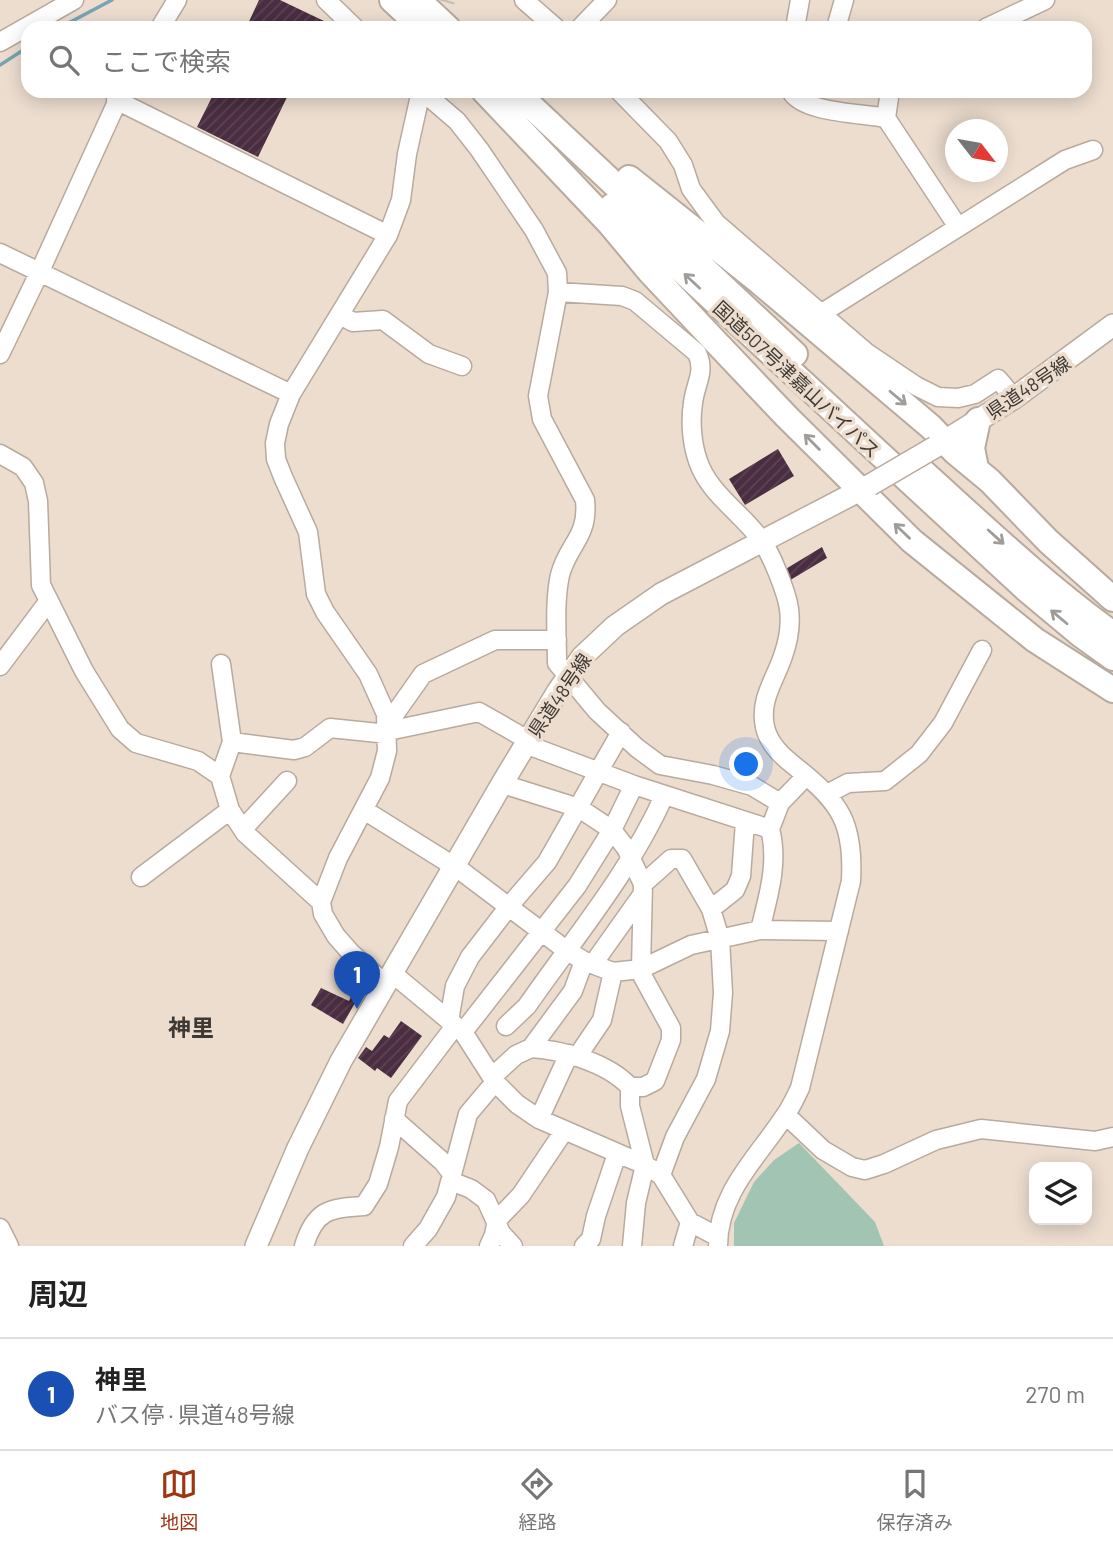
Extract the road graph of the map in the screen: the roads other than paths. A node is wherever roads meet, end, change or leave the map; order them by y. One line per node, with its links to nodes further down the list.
1 (74, 0): 11 (street)
2 (177, 0): 12 (street)
3 (326, 0): 13 (street)
4 (392, 0): 14 (highway)
5 (418, 0): 15 (highway)
6 (524, 0): 16 (street)
7 (607, 0): 17 (street)
8 (800, 0): 18 (street)
9 (844, 0): 19 (street)
10 (1038, 1): 20 (street)
11 (36, 21)
12 (164, 21)
13 (348, 21)
14 (414, 21)
15 (440, 21)
16 (548, 21)
17 (587, 21)
18 (796, 21)
19 (838, 21)
20 (999, 21)
21 (21, 29): 22 (street)
22 (0, 41)
23 (118, 98): 39 (street)
24 (125, 98): 37 (street)
25 (420, 98): 37 (street)
26 (430, 98): 40 (street)
27 (491, 98): 52 (highway, one-way to 27)
28 (496, 98): 59 (highway, 国道507号津嘉山バイパス, one-way to 28)
29 (522, 98): 56 (highway, 国道507号津嘉山バイパス, one-way to 56)
30 (532, 98): 49 (highway, one-way to 49)
31 (626, 98): 41 (street)
32 (796, 98): 34 (street)
33 (889, 98): 34 (street)
34 (886, 118): 36 (street)
35 (1093, 150): 36 (street)
36 (958, 228): 41 (street)
37 (388, 235): 42 (street)
38 (0, 253): 39 (street)
39 (40, 271): 44 (street); 46 (street)
40 (558, 292): 53 (street); 57 (street)
41 (822, 313): 47 (street)
42 (340, 315): 45 (street); 46 (street)
43 (1113, 325): 47 (main road, 県道48号線)
44 (0, 354)
45 (462, 366)
46 (292, 394): 64 (street)
47 (1014, 398): 48 (main road, 県道48号線)
48 (978, 420): 49 (main road, 県道48号線); 51 (highway)
49 (940, 444): 51 (highway); 52 (main road, 県道48号線, bridge)
50 (0, 454): 55 (street)
51 (976, 468): 54 (highway)
52 (865, 488): 53 (main road, 県道48号線); 63 (highway, one-way to 52)
53 (763, 541): 62 (main road, 県道48号線); 70 (street)
54 (1113, 599)
55 (48, 602): 61 (street); 69 (street)
56 (1113, 634)
57 (557, 640): 62 (street); 64 (street)
58 (982, 650): 74 (street)
59 (1113, 658)
60 (221, 664): 66 (street)
61 (0, 666)
62 (568, 676): 65 (street); 67 (main road, 県道48号線)
63 (1113, 690)
64 (388, 730): 66 (street); 67 (street); 79 (street)
65 (621, 732): 68 (street); 76 (street)
66 (232, 742): 69 (street)
67 (527, 742): 68 (street); 72 (main road, 県道48号線)
68 (599, 772): 73 (street); 77 (street)
69 (220, 776): 78 (street)
70 (806, 776): 74 (street); 76 (street)
71 (287, 781): 81 (street)
72 (503, 782): 77 (street); 85 (main road, 県道48号線)
73 (634, 785): 75 (street); 83 (street)
74 (827, 794): 93 (street)
75 (664, 796): 80 (street); 84 (street)
76 (780, 803): 82 (street)
77 (579, 808): 83 (street); 89 (street)
78 (230, 810): 81 (street); 86 (street)
79 (364, 810): 85 (street); 88 (street)
80 (745, 822): 82 (street); 90 (street)
81 (243, 829): 88 (street)
82 (771, 829): 91 (street)
83 (612, 830): 84 (street); 92 (street)
84 (631, 859): 87 (street); 95 (street)
85 (453, 865): 89 (street); 99 (main road, 県道48号線)
86 (141, 877)
87 (643, 890): 90 (street); 96 (street); 97 (street)
88 (321, 902): 99 (street)
89 (510, 905): 92 (street); 100 (street)
90 (710, 909): 94 (street)
91 (760, 930): 93 (street); 94 (street)
92 (541, 932): 95 (street); 100 (street)
93 (839, 932): 106 (street)
94 (720, 939): 97 (street); 112 (street)
95 (566, 950): 96 (street); 101 (street)
96 (589, 963): 98 (street); 102 (street)
97 (641, 969): 98 (street); 105 (street)
98 (613, 972): 103 (street)
99 (389, 979): 100 (street); 119 (main road, 県道48号線)
100 (456, 1026): 104 (street); 107 (street)
101 (506, 1026)
102 (531, 1048): 103 (street); 104 (street)
103 (573, 1055): 105 (street); 108 (street)
104 (494, 1079): 108 (street); 113 (street)
105 (630, 1087): 112 (street)
106 (786, 1115): 110 (street); 117 (street)
107 (394, 1119): 113 (street); 120 (street)
108 (538, 1119): 109 (street)
109 (564, 1130): 111 (street); 114 (street)
110 (1113, 1137)
111 (617, 1154): 112 (street); 124 (street)
112 (653, 1170): 115 (street); 125 (street)
113 (452, 1177): 114 (street); 121 (street)
114 (497, 1220): 122 (street); 123 (street)
115 (690, 1222): 117 (street); 126 (street)
116 (0, 1228): 118 (street)
117 (718, 1241)
118 (9, 1246)
119 (256, 1246)
120 (304, 1246)
121 (413, 1246)
122 (489, 1246)
123 (513, 1246)
124 (584, 1246)
125 (632, 1246)
126 (683, 1246)

